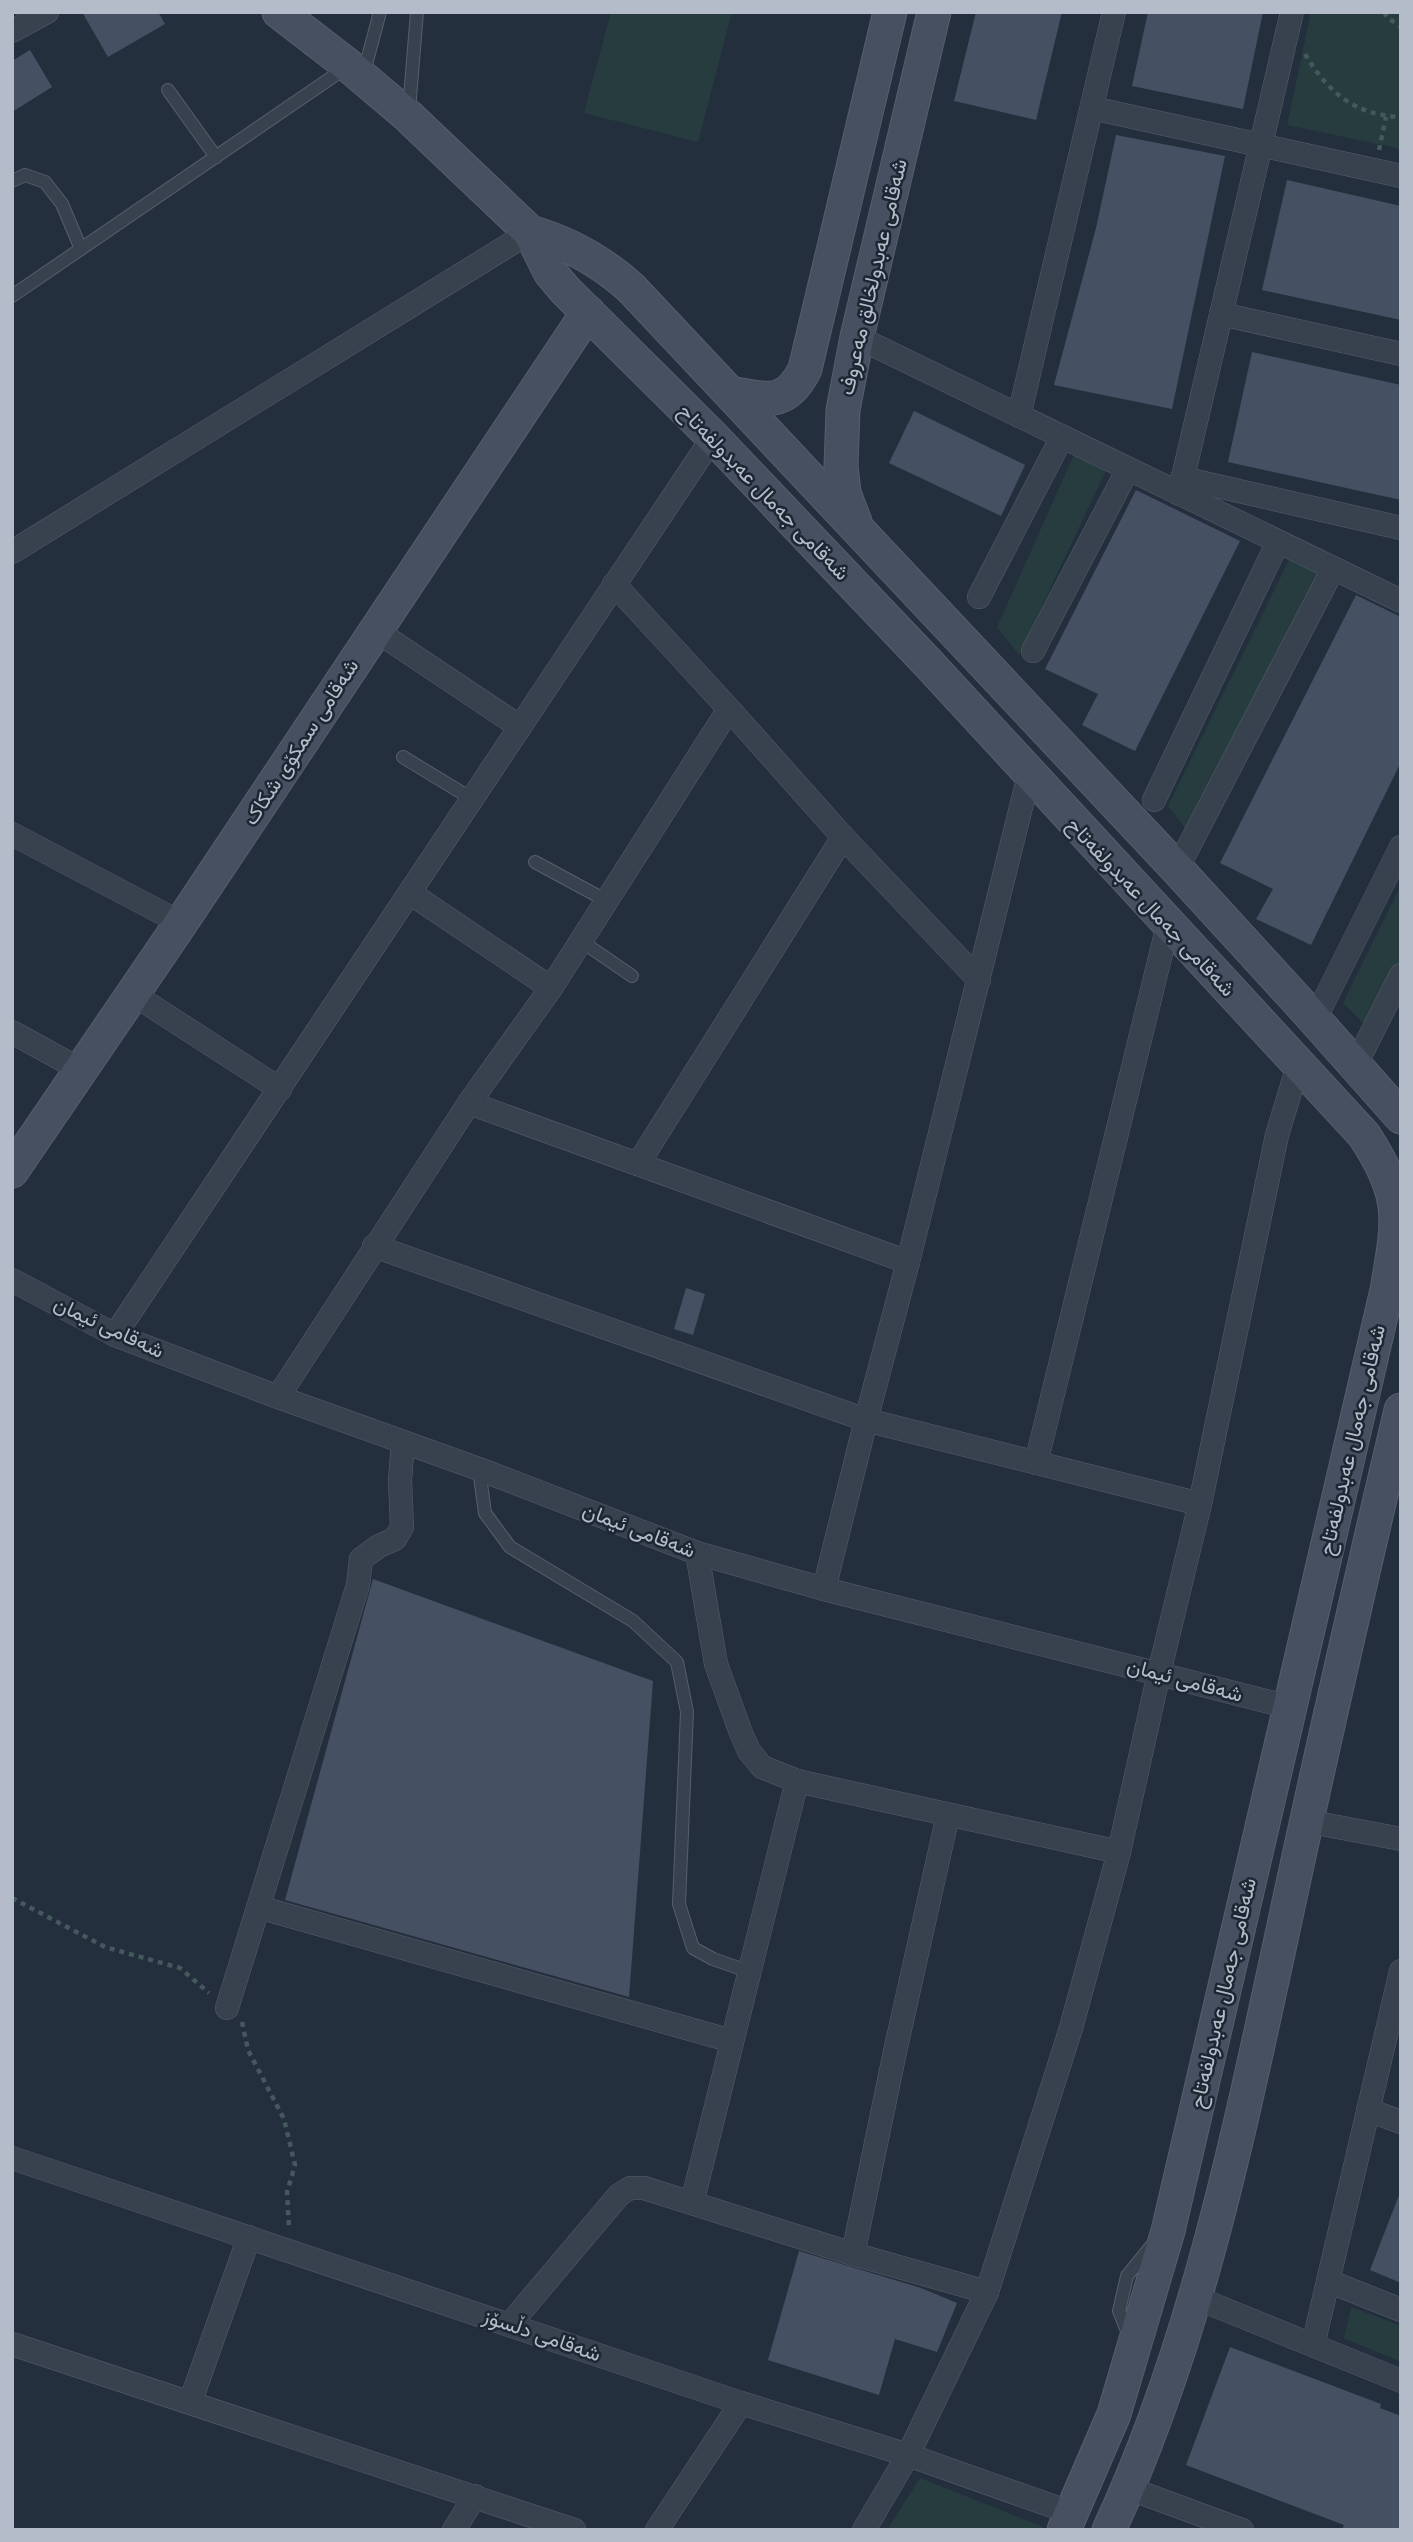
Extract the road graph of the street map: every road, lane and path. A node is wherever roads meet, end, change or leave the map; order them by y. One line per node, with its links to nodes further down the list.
1 (47, 12): 11 (street)
2 (380, 12): 12 (lane)
3 (417, 12): 15 (lane)
4 (890, 12): 30 (main road, شەقامی عەبدولخالق مەعروف)
5 (934, 12): 28 (main road, شەقامی عەبدولخالق مەعروف)
6 (1114, 12): 14 (street)
7 (1384, 12): 10 (path)
8 (287, 15): 12 (main road, شەقامی جەمال عەبدولفەتاح)
9 (1290, 19): 16 (path); 18 (street)
10 (1401, 27)
11 (12, 31)
12 (356, 72): 15 (main road, شەقامی جەمال عەبدولفەتاح); 19 (lane)
13 (168, 90): 19 (lane)
14 (1092, 108): 18 (street); 31 (street)
15 (408, 116): 23 (main road, شەقامی جەمال عەبدولفەتاح)
16 (1386, 117): 17 (path); 20 (path)
17 (1401, 117)
18 (1261, 145): 20 (street); 27 (street)
19 (216, 157): 24 (lane)
20 (1375, 170): 21 (street)
21 (1401, 176)
22 (12, 181): 24 (lane)
23 (530, 232): 26 (main road, شەقامی جەمال عەبدولفەتاح); 30 (main road, شەقامی جەمال عەبدولفەتاح); 39 (street)
24 (80, 249): 25 (lane)
25 (12, 296)
26 (588, 312): 32 (main road, شەقامی جەمال عەبدولفەتاح); 44 (main road, شەقامی سمکۆی شکاک)
27 (1221, 314): 29 (street); 35 (street)
28 (857, 337): 31 (street); 37 (main road, شەقامی عەبدولخالق مەعروف)
29 (1401, 354)
30 (730, 393): 37 (main road, شەقامی جەمال عەبدولفەتاح)
31 (1019, 416): 33 (street)
32 (713, 437): 41 (street); 47 (main road, شەقامی جەمال عەبدولفەتاح)
33 (1062, 437): 34 (street); 42 (street)
34 (1128, 469): 35 (street); 46 (street)
35 (1181, 486): 36 (street); 38 (street)
36 (1401, 528)
37 (865, 539): 45 (main road, شەقامی جەمال عەبدولفەتاح)
38 (1278, 542): 40 (street); 53 (street)
39 (12, 552)
40 (1333, 569): 43 (street); 58 (street)
41 (614, 584): 48 (street); 49 (street)
42 (979, 597)
43 (1401, 601)
44 (374, 630): 49 (street); 61 (main road, شەقامی سمکۆی شکاک)
45 (955, 635): 47 (main road); 58 (main road, شەقامی جەمال عەبدولفەتاح)
46 (1033, 651)
47 (928, 663): 51 (main road, شەقامی جەمال عەبدولفەتاح)
48 (729, 709): 55 (street); 60 (street)
49 (520, 727): 52 (street)
50 (403, 757): 52 (lane)
51 (1029, 775): 62 (main road, شەقامی جەمال عەبدولفەتاح); 66 (street)
52 (472, 799): 59 (street)
53 (1154, 800)
54 (12, 834): 61 (street)
55 (843, 836): 66 (street); 77 (street)
56 (1401, 847): 69 (street)
57 (535, 862): 60 (lane)
58 (1177, 869): 69 (main road, شەقامی جەمال عەبدولفەتاح)
59 (410, 893): 67 (street); 74 (street)
60 (607, 901): 63 (street)
61 (181, 923): 68 (main road, شەقامی سمکۆی شکاک)
62 (1168, 925): 72 (main road, شەقامی جەمال عەبدولفەتاح); 87 (street)
63 (581, 941): 65 (lane); 67 (street)
64 (1401, 975): 71 (street)
65 (632, 976)
66 (979, 980): 80 (street)
67 (551, 988): 75 (street)
68 (133, 994): 73 (main road, شەقامی سمکۆی شکاک); 74 (street)
69 (1315, 1019): 71 (main road, شەقامی جەمال عەبدولفەتاح)
70 (12, 1032): 73 (street)
71 (1356, 1064): 76 (main road, شەقامی جەمال عەبدولفەتاح)
72 (1298, 1066): 89 (street); 93 (main road, شەقامی جەمال عەبدولفەتاح)
73 (81, 1070): 78 (main road, شەقامی سمکۆی شکاک)
74 (280, 1089): 82 (street)
75 (470, 1103): 77 (street); 79 (street)
76 (1401, 1117)
77 (638, 1164): 80 (street)
78 (12, 1171)
79 (374, 1247): 83 (street); 85 (street)
80 (908, 1262): 85 (street)
81 (12, 1280): 82 (street, شەقامی ئیمان)
82 (115, 1335): 83 (street, شەقامی ئیمان)
83 (278, 1397): 86 (street, شەقامی ئیمان)
84 (1401, 1410): 96 (main road, شەقامی جەمال عەبدولفەتاح)
85 (866, 1420): 87 (street); 91 (street)
86 (403, 1442): 88 (street, شەقامی ئیمان); 100 (street)
87 (1036, 1463): 89 (street)
88 (479, 1469): 90 (street, شەقامی ئیمان); 102 (lane)
89 (1200, 1504): 92 (street)
90 (697, 1553): 91 (street, شەقامی ئیمان); 94 (street)
91 (824, 1589): 92 (street, شەقامی ئیمان)
92 (1159, 1673): 93 (street, شەقامی ئیمان); 98 (street)
93 (1289, 1707): 126 (main road, شەقامی جەمال عەبدولفەتاح)
94 (797, 1781): 95 (street); 102 (street)
95 (948, 1815): 98 (street); 112 (street)
96 (1306, 1822): 97 (street); 115 (main road, شەقامی جەمال عەبدولفەتاح)
97 (1401, 1839)
98 (1119, 1852): 114 (street)
99 (12, 1898): 103 (path)
100 (258, 1907): 103 (street); 104 (street)
101 (1401, 1971): 105 (street)
102 (750, 1972): 104 (street)
103 (227, 2008): 111 (path)
104 (732, 2040): 109 (street)
105 (1392, 2047): 106 (street)
106 (1368, 2110): 107 (street); 113 (street)
107 (1401, 2122)
108 (12, 2158): 110 (street, شەقامی دڵسۆز)
109 (692, 2203): 112 (street); 117 (street)
110 (249, 2237): 111 (street, شەقامی دڵسۆز); 121 (street)
111 (288, 2250): 117 (street, شەقامی دڵسۆز)
112 (853, 2253): 114 (street)
113 (1328, 2281): 116 (street); 119 (street)
114 (987, 2292): 123 (street)
115 (1194, 2297): 119 (street); 124 (main road, شەقامی جەمال عەبدولفەتاح)
116 (1401, 2310)
117 (510, 2324): 122 (street, شەقامی دڵسۆز)
118 (12, 2344): 121 (street)
119 (1313, 2345): 120 (street)
120 (1401, 2381)
121 (190, 2403): 125 (street)
122 (741, 2403): 123 (street, شەقامی دڵسۆز); 129 (street)
123 (908, 2455): 126 (street, شەقامی دڵسۆز); 130 (street)
124 (1128, 2488): 131 (main road, شەقامی جەمال عەبدولفەتاح); 132 (street)
125 (475, 2496): 127 (street); 128 (street)
126 (1068, 2521)
127 (454, 2530)
128 (574, 2530)
129 (657, 2530)
130 (864, 2530)
131 (1109, 2530)
132 (1242, 2530)

